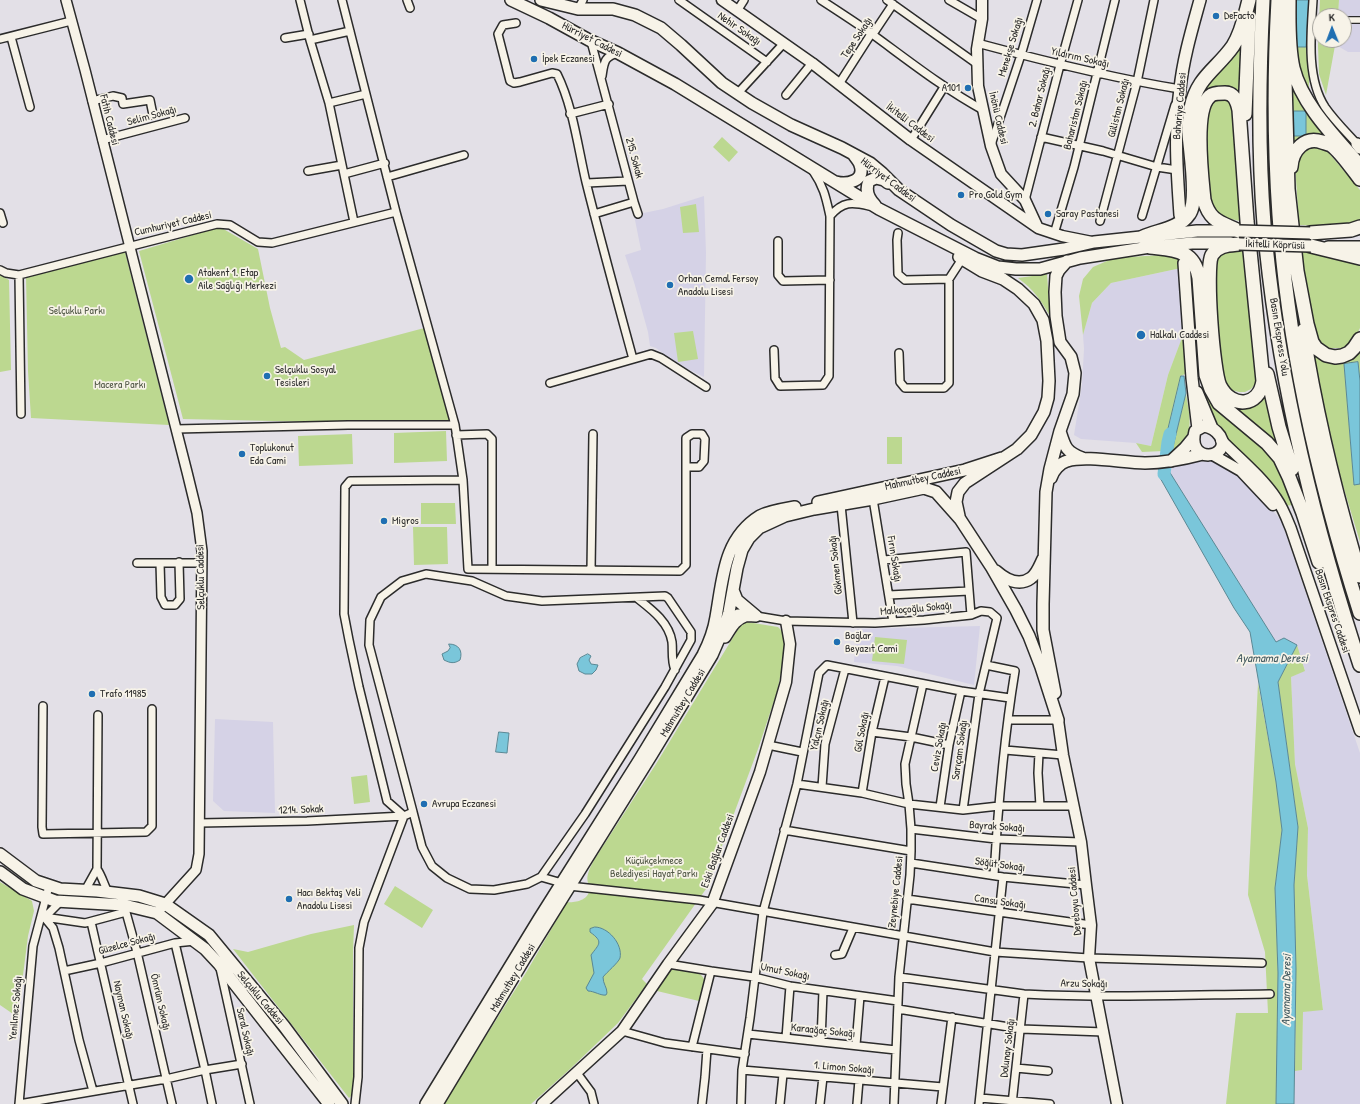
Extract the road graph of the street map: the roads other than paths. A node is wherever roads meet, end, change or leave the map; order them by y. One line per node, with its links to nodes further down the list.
1 (66, 0): 28 (street, Fatih Caddesi)
2 (300, 0): 34 (street)
3 (342, 0): 30 (street)
4 (407, 0): 25 (street)
5 (511, 0): 31 (main road, Hürriyet Caddesi)
6 (541, 0): 24 (main road, Hürriyet Caddesi)
7 (679, 0): 42 (street, Nehir Sokağı)
8 (722, 0): 26 (main road, İkitelli Caddesi)
9 (744, 0): 26 (street)
10 (821, 0): 32 (street)
11 (949, 0): 27 (street)
12 (982, 0): 27 (main road, İnönü Caddesi)
13 (1037, 0): 41 (street, Menekşe Sokağı)
14 (1078, 0): 45 (street, 2. Bahar Sokağı)
15 (1115, 0): 46 (street, Baharistan Sokağı)
16 (1154, 0): 48 (street, Gülistan Sokağı)
17 (1200, 0): 51 (main road, Bahariye Caddesi)
18 (1250, 0): 68 (highway); 110 (highway)
19 (1263, 0): 177 (highway, Basın Ekspress Yolu)
20 (1289, 0): 72 (highway)
21 (1313, 0): 72 (street)
22 (890, 2): 32 (street, Tepe Sokağı); 44 (street)
23 (1278, 4): 88 (highway); 170 (highway, Basın Ekspress Yolu)
24 (580, 5): 31 (main road); 52 (main road, Hürriyet Caddesi)
25 (410, 8)
26 (737, 11): 38 (main road, İkitelli Caddesi)
27 (982, 19): 39 (main road, İnönü Caddesi)
28 (71, 21): 33 (street); 55 (street, Fatih Caddesi)
29 (516, 23): 60 (street)
30 (350, 32): 34 (street); 53 (street)
31 (575, 32): 37 (main road, Hürriyet Caddesi)
32 (871, 34): 49 (street, Tepe Sokağı); 50 (street)
33 (11, 37): 36 (street); 58 (street)
34 (309, 37): 35 (street); 56 (street)
35 (285, 38)
36 (0, 39)
37 (588, 40): 40 (main road, Hürriyet Caddesi); 47 (street, 215. Sokak)
38 (784, 43): 42 (street); 43 (main road, İkitelli Caddesi)
39 (977, 43): 41 (street, Yıldırım Sokağı); 44 (main road, İnönü Caddesi)
40 (618, 53): 47 (street); 76 (main road, Hürriyet Caddesi)
41 (1021, 55): 45 (street, Yıldırım Sokağı); 67 (street, Menekşe Sokağı)
42 (767, 62): 52 (street)
43 (812, 63): 49 (main road, İkitelli Caddesi); 54 (street)
44 (977, 64): 59 (main road, İnönü Caddesi)
45 (1060, 65): 46 (street, Yıldırım Sokağı); 63 (street, 2. Bahar Sokağı)
46 (1098, 73): 48 (street, Yıldırım Sokağı); 66 (street, Baharistan Sokağı)
47 (602, 78): 57 (street, 215. Sokak)
48 (1137, 82): 51 (street, Yıldırım Sokağı); 71 (street, Gülistan Sokağı)
49 (839, 84): 65 (main road, İkitelli Caddesi)
50 (944, 87): 59 (street); 65 (street)
51 (1180, 89): 75 (street); 77 (main road, Bahariye Caddesi)
52 (738, 93): 69 (main road, Hürriyet Caddesi)
53 (366, 94): 56 (street); 73 (street)
54 (786, 95)
55 (92, 101): 61 (street); 64 (street, Fatih Caddesi)
56 (329, 103): 74 (street)
57 (609, 104): 60 (street); 82 (street, 215. Sokak)
58 (30, 107)
59 (983, 110): 67 (main road, İnönü Caddesi)
60 (570, 114): 84 (street)
61 (153, 115)
62 (185, 118): 64 (street, Selim Sokağı)
63 (1041, 137): 66 (street); 86 (street, 2. Bahar Sokağı)
64 (102, 140): 111 (street, Fatih Caddesi)
65 (911, 140): 101 (main road, İkitelli Caddesi)
66 (1080, 145): 71 (street); 105 (street, Baharistan Sokağı)
67 (991, 146): 86 (main road, İnönü Caddesi)
68 (1243, 153): 107 (highway); 125 (highway)
69 (852, 154): 83 (main road); 85 (main road, Hürriyet Caddesi)
70 (464, 155): 80 (street)
71 (1118, 155): 75 (street); 97 (street, Gülistan Sokağı)
72 (1358, 156)
73 (385, 164): 79 (street); 80 (street)
74 (342, 165): 78 (street); 79 (street)
75 (1157, 167): 77 (street); 96 (street)
76 (811, 168): 83 (main road, Hürriyet Caddesi); 95 (street)
77 (1177, 170): 94 (main road, Bahariye Caddesi)
78 (308, 171)
79 (344, 174): 98 (street)
80 (387, 177): 90 (street)
81 (1360, 179): 88 (highway)
82 (628, 181): 84 (street); 87 (street, 215. Sokak)
83 (832, 181): 89 (main road, Hürriyet Caddesi)
84 (586, 184): 92 (street)
85 (899, 190): 89 (main road); 109 (main road, Hürriyet Caddesi)
86 (1025, 200): 101 (main road, İnönü Caddesi)
87 (634, 202): 92 (street); 93 (street, 215. Sokak)
88 (1291, 206): 121 (highway)
89 (879, 209): 95 (street); 102 (main road, Hürriyet Caddesi)
90 (396, 212): 98 (street, Cumhuriyet Caddesi); 134 (street)
91 (0, 213): 99 (street)
92 (594, 214): 129 (street)
93 (638, 214)
94 (1180, 215)
95 (830, 216): 124 (street)
96 (1142, 216)
97 (1100, 221)
98 (354, 222): 111 (street, Cumhuriyet Caddesi)
99 (3, 223)
100 (1360, 227): 104 (highway)
101 (1038, 228): 105 (main road, İkitelli Caddesi)
102 (920, 229): 117 (main road); 118 (main road, Hürriyet Caddesi)
103 (898, 233): 123 (street)
104 (1310, 233): 106 (main road); 107 (main road, İkitelli Köprüsü, bridge)
105 (1054, 234): 109 (main road, İkitelli Caddesi)
106 (1360, 235)
107 (1239, 237): 110 (main road); 112 (main road, İkitelli Köprüsü, bridge); 125 (highway)
108 (778, 241): 124 (street)
109 (1094, 242): 110 (main road, Hürriyet Caddesi)
110 (1147, 242): 118 (main road, Hürriyet Caddesi); 151 (highway)
111 (130, 246): 122 (street, Cumhuriyet Caddesi); 136 (street, Selçuklu Caddesi)
112 (1311, 246): 113 (main road); 116 (highway)
113 (1340, 247): 114 (main road); 115 (main road)
114 (1360, 247)
115 (1360, 252)
116 (1360, 258)
117 (962, 259): 123 (street); 143 (main road)
118 (1067, 262): 137 (main road)
119 (1184, 263): 130 (main road)
120 (0, 270): 122 (street, Cumhuriyet Caddesi)
121 (1297, 271): 126 (highway); 163 (highway)
122 (19, 275): 133 (street)
123 (949, 279): 128 (street)
124 (830, 280): 127 (street)
125 (1257, 327): 151 (highway)
126 (1360, 339)
127 (774, 350)
128 (899, 352)
129 (633, 359): 131 (street); 132 (street)
130 (1192, 378): 135 (main road); 138 (main road)
131 (550, 383)
132 (706, 387)
133 (21, 414)
134 (455, 425): 136 (street); 140 (street)
135 (1212, 428): 138 (main road); 141 (main road)
136 (176, 429): 159 (street, Selçuklu Caddesi)
137 (1060, 431): 144 (main road); 148 (main road)
138 (1196, 433): 142 (main road); 145 (main road)
139 (593, 434): 162 (street)
140 (456, 435): 147 (street); 160 (street)
141 (1221, 440): 142 (main road); 153 (main road, Basın Ekspres Caddesi)
142 (1208, 455): 145 (main road); 153 (main road, Basın Ekspres Caddesi)
143 (1002, 458): 152 (main road); 168 (main road, Mahmutbey Caddesi)
144 (1086, 459): 145 (main road); 148 (main road)
145 (1171, 461)
146 (687, 467): 146 (street); 162 (street)
147 (464, 480): 160 (street); 212 (street)
148 (1046, 492): 154 (main road)
149 (873, 500): 150 (main road, Mahmutbey Caddesi); 152 (main road, Mahmutbey Caddesi); 155 (street, Fırın Sokağı)
150 (841, 505): 164 (main road, Mahmutbey Caddesi); 176 (street, Gökmen Sokağı)
151 (1303, 513): 177 (highway)
152 (960, 519): 161 (main road, Mahmutbey Caddesi)
153 (1296, 545): 193 (main road, Basın Ekspres Caddesi)
154 (1045, 556): 161 (main road); 192 (main road)
155 (884, 560): 165 (street); 166 (street, Fırın Sokağı)
156 (179, 562): 158 (street); 158 (street); 159 (street)
157 (136, 563): 158 (street)
158 (160, 563)
159 (202, 563): 213 (street, Selçuklu Caddesi)
160 (492, 568): 162 (street)
161 (992, 568): 192 (main road, Mahmutbey Caddesi)
162 (591, 570)
163 (1360, 576)
164 (733, 590): 169 (main road, Mahmutbey Caddesi); 173 (main road)
165 (969, 591): 166 (street); 171 (street)
166 (889, 595): 175 (street, Fırın Sokağı)
167 (637, 598): 182 (street); 182 (street); 211 (street)
168 (718, 605): 169 (main road); 227 (main road, Mahmutbey Caddesi)
169 (729, 609): 172 (main road); 173 (main road); 178 (main road, Mahmutbey Caddesi)
170 (1360, 612)
171 (972, 615): 175 (street, Malkoçoğlu Sokağı); 179 (street, Malkoçoğlu Sokağı)
172 (744, 616): 173 (main road); 178 (main road)
173 (756, 616): 174 (street, Malkoçoğlu Sokağı)
174 (786, 621): 176 (street, Malkoçoğlu Sokağı); 196 (main road, Eski Bağlar Caddesi)
175 (893, 622): 176 (street, Malkoçoğlu Sokağı)
176 (853, 623)
177 (1348, 627): 180 (highway, Basın Ekspress Yolu)
178 (715, 648): 227 (main road, Mahmutbey Caddesi)
179 (986, 665): 186 (street, Malkoçoğlu Sokağı); 187 (street)
180 (1360, 665)
181 (845, 669): 183 (street); 199 (street); 203 (street, Yalçın Sokağı)
182 (675, 670): 225 (street)
183 (885, 677): 184 (street); 194 (street, Göl Sokağı)
184 (923, 684): 185 (street); 195 (street, Zeynebiye Caddesi)
185 (961, 691): 186 (street); 197 (street, Ceviz Sokağı)
186 (979, 694): 187 (street); 210 (street, Sarıçam Sokağı)
187 (1010, 698): 191 (street)
188 (43, 706): 216 (street)
189 (152, 710): 216 (street)
190 (98, 715): 216 (street)
191 (1008, 720): 192 (street); 198 (street)
192 (1058, 720): 201 (main road, Dereboyu Caddesi)
193 (1360, 731)
194 (872, 732): 195 (street); 204 (street, Göl Sokağı)
195 (911, 737): 197 (street); 205 (street, Zeynebiye Caddesi)
196 (768, 745): 199 (street); 237 (main road, Eski Bağlar Caddesi)
197 (949, 745): 209 (street, Ceviz Sokağı)
198 (1005, 750): 200 (street); 206 (street)
199 (802, 752): 202 (street)
200 (1040, 753): 201 (street); 207 (street)
201 (1063, 755): 208 (main road, Dereboyu Caddesi)
202 (797, 784): 203 (street); 215 (street)
203 (822, 787): 204 (street)
204 (862, 793): 205 (street)
205 (909, 804): 209 (street); 214 (street, Zeynebiye Caddesi)
206 (999, 806): 207 (street); 210 (street); 217 (street)
207 (1040, 806): 208 (street)
208 (1073, 806): 218 (main road, Dereboyu Caddesi)
209 (940, 807): 210 (street)
210 (963, 810)
211 (413, 812): 212 (street); 225 (street)
212 (404, 816): 213 (street, 1214. Sokak); 305 (street)
213 (199, 824): 236 (street, Selçuklu Caddesi)
214 (911, 829): 217 (street, Bayrak Sokağı); 219 (street, Zeynebiye Caddesi)
215 (784, 830): 219 (street); 240 (street)
216 (97, 833): 222 (street)
217 (996, 839): 218 (street, Bayrak Sokağı); 224 (street)
218 (1081, 842): 228 (main road, Dereboyu Caddesi)
219 (911, 851): 221 (street, Zeynebiye Caddesi)
220 (0, 854): 229 (main road, Selçuklu Caddesi)
221 (911, 863): 224 (street, Söğüt Sokağı); 234 (street, Zeynebiye Caddesi)
222 (97, 869): 230 (street); 232 (street)
223 (0, 872): 231 (main road, Selçuklu Caddesi)
224 (994, 875): 226 (street, Söğüt Sokağı)
225 (541, 877): 227 (street)
226 (1003, 877): 228 (street, Söğüt Sokağı); 241 (street)
227 (566, 884): 237 (street); 306 (main road, Mahmutbey Caddesi); 307 (main road, Mahmutbey Caddesi)
228 (1086, 885): 244 (main road, Dereboyu Caddesi)
229 (49, 886): 230 (main road, Selçuklu Caddesi); 233 (street, Yenilmez Sokağı)
230 (84, 890): 232 (main road, Selçuklu Caddesi)
231 (31, 892): 233 (main road, Selçuklu Caddesi); 242 (street)
232 (108, 892): 236 (main road, Selçuklu Caddesi)
233 (46, 898): 235 (main road, Selçuklu Caddesi); 242 (street, Yenilmez Sokağı)
234 (907, 899): 241 (street, Cansu Sokağı); 246 (street, Zeynebiye Caddesi)
235 (62, 901): 238 (main road, Selçuklu Caddesi); 242 (street)
236 (165, 904): 239 (street, Selçuklu Caddesi); 304 (main road, Selçuklu Caddesi)
237 (712, 904): 240 (street); 256 (main road, Eski Bağlar Caddesi)
238 (125, 909): 239 (main road, Selçuklu Caddesi); 243 (street); 249 (street, Ömrüm Sokağı)
239 (157, 912): 247 (main road, Selçuklu Caddesi)
240 (763, 912): 245 (street); 259 (street)
241 (999, 913): 244 (street, Cansu Sokağı); 250 (street)
242 (43, 916): 243 (street); 257 (street); 298 (street, Yenilmez Sokağı)
243 (91, 922): 253 (street, Nayman Sokağı)
244 (1091, 925): 252 (main road, Dereboyu Caddesi)
245 (853, 928): 246 (street); 251 (street)
246 (903, 936): 250 (street); 260 (street, Zeynebiye Caddesi)
247 (195, 941): 248 (street, Güzelce Sokağı); 255 (main road, Selçuklu Caddesi)
248 (175, 943): 249 (street, Güzelce Sokağı); 284 (street)
249 (137, 952): 253 (street, Güzelce Sokağı); 290 (street, Ömrüm Sokağı)
250 (995, 952): 252 (street); 262 (street)
251 (836, 955)
252 (1089, 958): 254 (street); 267 (main road, Dereboyu Caddesi)
253 (100, 963): 257 (street, Güzelce Sokağı); 293 (street, Nayman Sokağı)
254 (1262, 963)
255 (219, 964): 282 (street, Saral Sokağı); 303 (main road, Selçuklu Caddesi)
256 (668, 964): 258 (street, Umut Sokağı); 272 (main road, Eski Bağlar Caddesi)
257 (64, 971): 295 (street)
258 (712, 971): 259 (street, Umut Sokağı); 278 (street)
259 (754, 977): 261 (street, Umut Sokağı); 274 (street)
260 (899, 977): 262 (street, Arzu Sokağı); 268 (street, Zeynebiye Caddesi)
261 (790, 986): 263 (street, Umut Sokağı); 275 (street)
262 (991, 989): 264 (street, Arzu Sokağı); 270 (street)
263 (824, 991): 266 (street, Umut Sokağı); 276 (street)
264 (1024, 994): 267 (street, Arzu Sokağı); 271 (street, Dolunay Sokağı)
265 (1270, 994): 267 (street, Arzu Sokağı)
266 (860, 996): 268 (street, Umut Sokağı); 277 (street)
267 (1096, 996): 273 (main road, Dereboyu Caddesi)
268 (898, 1005): 269 (street, Umut Sokağı); 280 (street, Zeynebiye Caddesi)
269 (952, 1017): 270 (street, Umut Sokağı); 294 (street)
270 (989, 1022): 271 (street, Umut Sokağı); 296 (street)
271 (1021, 1028): 273 (street, Umut Sokağı); 283 (street, Dolunay Sokağı)
272 (622, 1031): 278 (street); 287 (main road, Eski Bağlar Caddesi)
273 (1104, 1032): 318 (main road, Dereboyu Caddesi)
274 (748, 1034): 275 (street, Karaağaç Sokağı); 281 (street)
275 (786, 1038): 276 (street, Karaağaç Sokağı)
276 (821, 1042): 277 (street, Karaağaç Sokağı)
277 (856, 1045): 280 (street, Karaağaç Sokağı)
278 (692, 1047): 279 (street)
279 (707, 1048): 281 (street); 310 (street)
280 (896, 1050): 292 (street, Zeynebiye Caddesi)
281 (745, 1054): 285 (street)
282 (242, 1064): 284 (street); 302 (street, Saral Sokağı)
283 (1016, 1068): 286 (street); 297 (street, Dolunay Sokağı)
284 (205, 1070): 290 (street); 301 (street)
285 (742, 1070): 288 (street, 1. Limon Sokağı); 311 (street)
286 (1048, 1072)
287 (577, 1073): 308 (main road, Eski Bağlar Caddesi); 309 (street)
288 (783, 1074): 289 (street, 1. Limon Sokağı); 312 (street)
289 (823, 1077): 291 (street, 1. Limon Sokağı); 313 (street)
290 (166, 1079): 293 (street); 300 (street, Ömrüm Sokağı)
291 (859, 1080): 292 (street, 1. Limon Sokağı); 314 (street)
292 (895, 1083): 294 (street, 1. Limon Sokağı); 315 (street, Zeynebiye Caddesi)
293 (129, 1085): 295 (street); 299 (street, Nayman Sokağı)
294 (943, 1087): 316 (street)
295 (93, 1091): 298 (street)
296 (980, 1101): 297 (street)
297 (1012, 1102): 317 (street)
298 (19, 1104)
299 (133, 1104)
300 (172, 1104)
301 (212, 1104)
302 (250, 1104)
303 (329, 1104)
304 (342, 1104)
305 (355, 1104)
306 (426, 1104)
307 (437, 1104)
308 (542, 1104)
309 (594, 1104)
310 (702, 1104)
311 (741, 1104)
312 (780, 1104)
313 (820, 1104)
314 (857, 1104)
315 (894, 1104)
316 (941, 1104)
317 (1050, 1104)
318 (1117, 1104)

